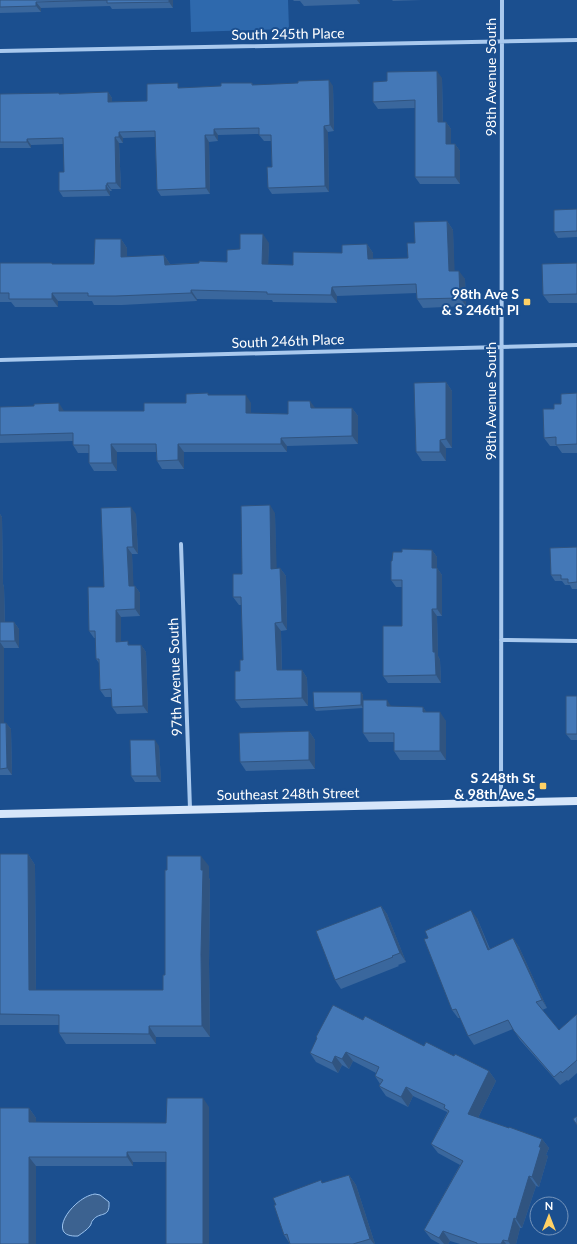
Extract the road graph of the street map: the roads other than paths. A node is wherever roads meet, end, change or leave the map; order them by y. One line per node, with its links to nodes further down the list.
1 (502, 0): 3 (street, 98th Avenue South)
2 (577, 40): 3 (street, South 245th Place)
3 (502, 41): 4 (street, South 245th Place); 6 (street, 98th Avenue South)
4 (0, 51)
5 (577, 345): 6 (street, South 246th Place)
6 (502, 347): 7 (street, South 246th Place); 9 (street, 98th Avenue South)
7 (0, 360)
8 (181, 544): 13 (street, 97th Avenue South)
9 (501, 640): 10 (street); 12 (street, 98th Avenue South)
10 (577, 640)
11 (577, 801): 12 (street, Southeast 248th Street)
12 (501, 802): 13 (street, Southeast 248th Street)
13 (190, 809): 14 (street, Southeast 248th Street)
14 (0, 814)

